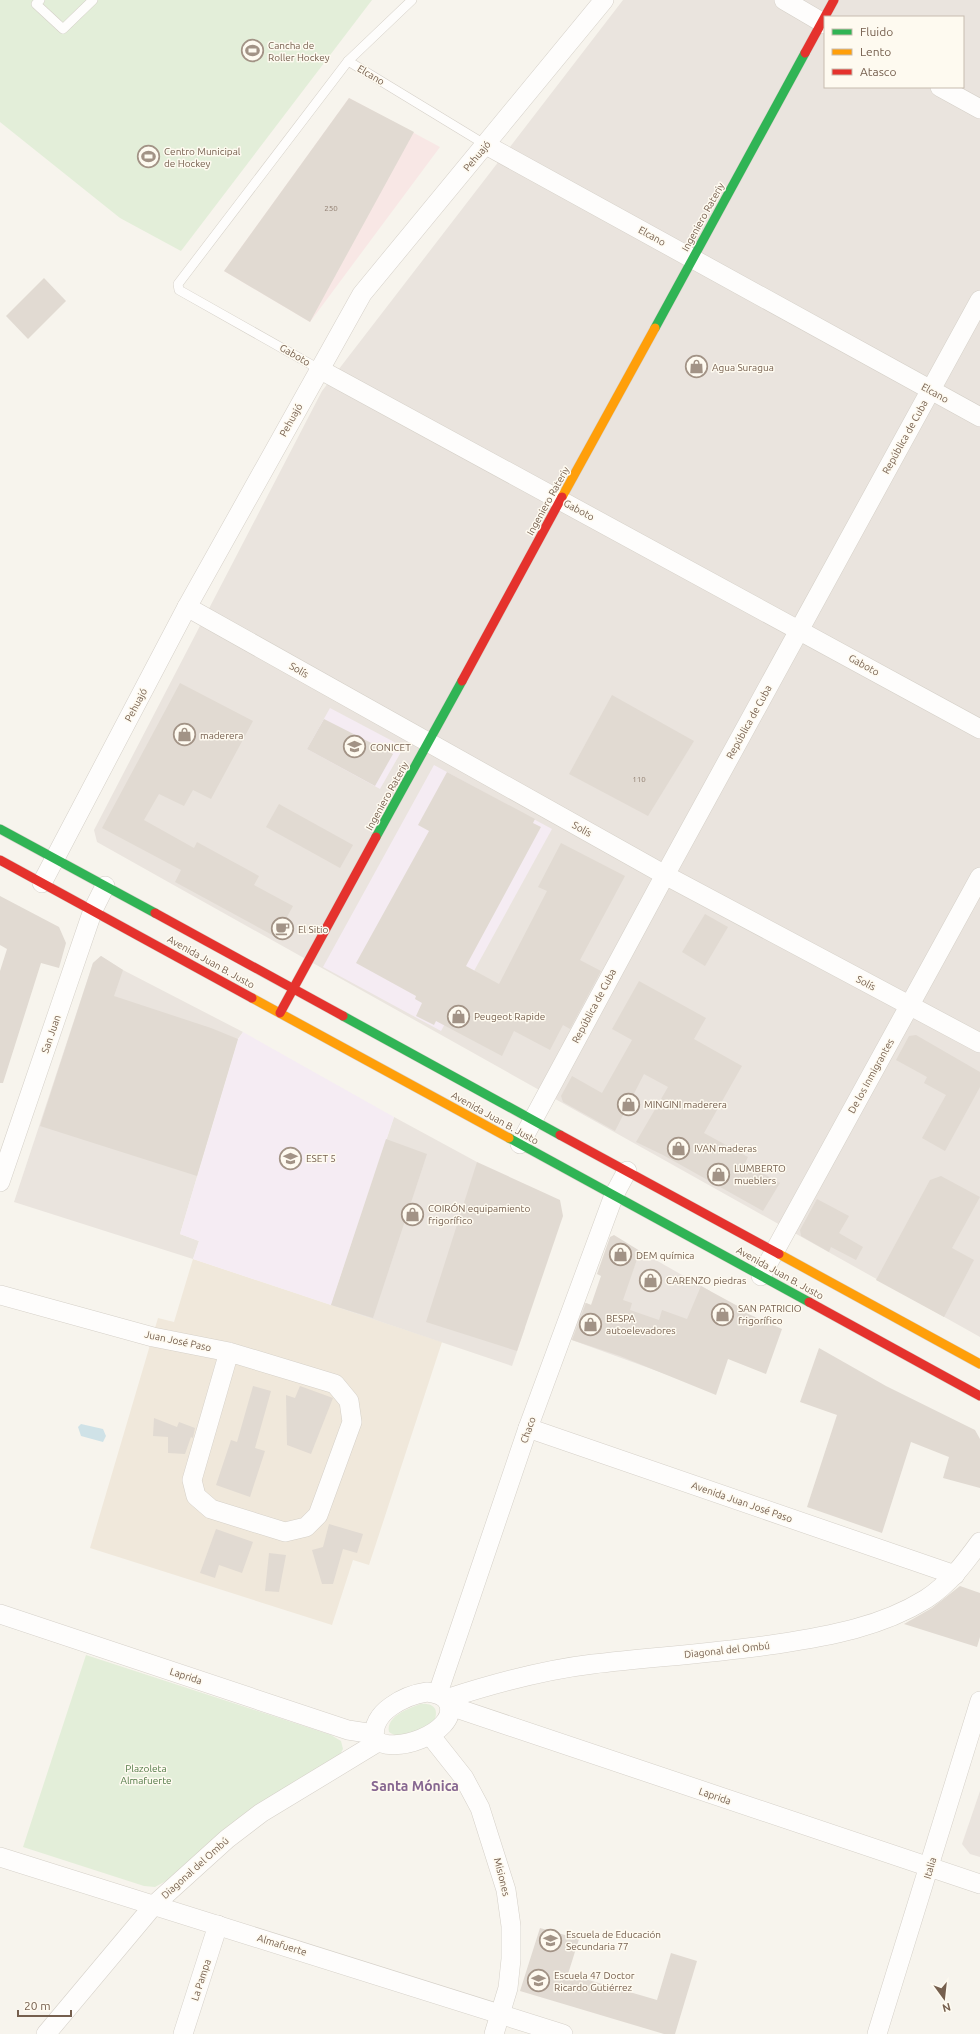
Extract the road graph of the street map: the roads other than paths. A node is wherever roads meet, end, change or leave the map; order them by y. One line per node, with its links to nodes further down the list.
1 (40, 0): 2 (lane)
2 (93, 0)
3 (412, 0): 9 (lane)
4 (604, 0): 12 (street, Pehuajó)
5 (784, 0): 8 (street)
6 (834, 0): 7 (main road, Ingeniero Rateriy)
7 (827, 16)
8 (824, 23): 13 (main road, Ingeniero Rateriy)
9 (348, 61): 12 (lane, Elcano); 15 (lane, Gaboto)
10 (942, 88): 11 (street)
11 (980, 109)
12 (486, 145): 13 (street, Elcano); 15 (street, Pehuajó)
13 (693, 259): 16 (street, Elcano); 18 (main road, Ingeniero Rateriy)
14 (980, 300): 16 (street, República de Cuba)
15 (319, 369): 18 (street, Gaboto); 19 (street, Pehuajó)
16 (931, 390): 17 (street, Elcano); 20 (street, República de Cuba)
17 (980, 418)
18 (561, 500): 20 (street, Gaboto); 22 (main road, Ingeniero Rateriy)
19 (187, 607): 22 (street, Solís); 24 (street, Pehuajó)
20 (800, 630): 21 (street, Gaboto); 26 (street, República de Cuba)
21 (980, 729)
22 (428, 744): 26 (street, Solís); 31 (main road, Ingeniero Rateriy)
23 (0, 829): 24 (main road, Avenida Juan B. Justo)
24 (55, 859): 28 (street, Pehuajó); 29 (main road, Avenida Juan B. Justo)
25 (0, 860): 28 (main road, Avenida Juan B. Justo)
26 (665, 875): 32 (street, Solís); 35 (street, República de Cuba)
27 (980, 877): 32 (street, De los Inmigrantes)
28 (42, 883): 30 (main road, Avenida Juan B. Justo)
29 (105, 886): 30 (street, San Juan); 31 (main road, Avenida Juan B. Justo)
30 (93, 910): 33 (main road, Avenida Juan B. Justo); 38 (street, San Juan)
31 (293, 989): 33 (main road, Ingeniero Rateriy); 35 (main road, Avenida Juan B. Justo)
32 (909, 1006): 34 (street, Solís); 40 (street, De los Inmigrantes)
33 (280, 1012): 36 (main road, Avenida Juan B. Justo)
34 (980, 1043)
35 (533, 1120): 36 (street, República de Cuba); 37 (main road, Avenida Juan B. Justo)
36 (520, 1144): 39 (main road, Avenida Juan B. Justo)
37 (627, 1171): 39 (street, Chaco); 40 (main road, Avenida Juan B. Justo)
38 (0, 1182)
39 (614, 1195): 41 (main road, Avenida Juan B. Justo); 46 (street, Chaco)
40 (774, 1252): 41 (street, De los Inmigrantes); 44 (main road, Avenida Juan B. Justo)
41 (761, 1276): 45 (main road, Avenida Juan B. Justo)
42 (0, 1294): 43 (street, Juan José Paso)
43 (229, 1352): 43 (street, Juan José Paso)
44 (980, 1364)
45 (980, 1396)
46 (528, 1428): 48 (street, Avenida Juan José Paso); 50 (street, Chaco)
47 (980, 1542): 48 (street, Diagonal del Ombú)
48 (955, 1575): 50 (street, Diagonal del Ombú)
49 (0, 1614): 53 (street, Laprida)
50 (444, 1699): 52 (street); 53 (street, Diagonal del Ombú); 55 (street, Laprida)
51 (980, 1701): 55 (street, Italia)
52 (430, 1735): 53 (street); 59 (street, Misiones)
53 (376, 1738): 57 (street, Diagonal del Ombú)
54 (0, 1857): 57 (street, Almafuerte)
55 (930, 1868): 56 (street, Laprida); 64 (street, Italia)
56 (980, 1884)
57 (154, 1905): 58 (street, Almafuerte); 60 (street, Diagonal del Ombú)
58 (218, 1925): 59 (street, Almafuerte); 61 (street, La Pampa)
59 (501, 2014): 62 (street, Misiones); 63 (street, Almafuerte)
60 (46, 2034)
61 (183, 2034)
62 (494, 2034)
63 (563, 2034)
64 (877, 2034)

